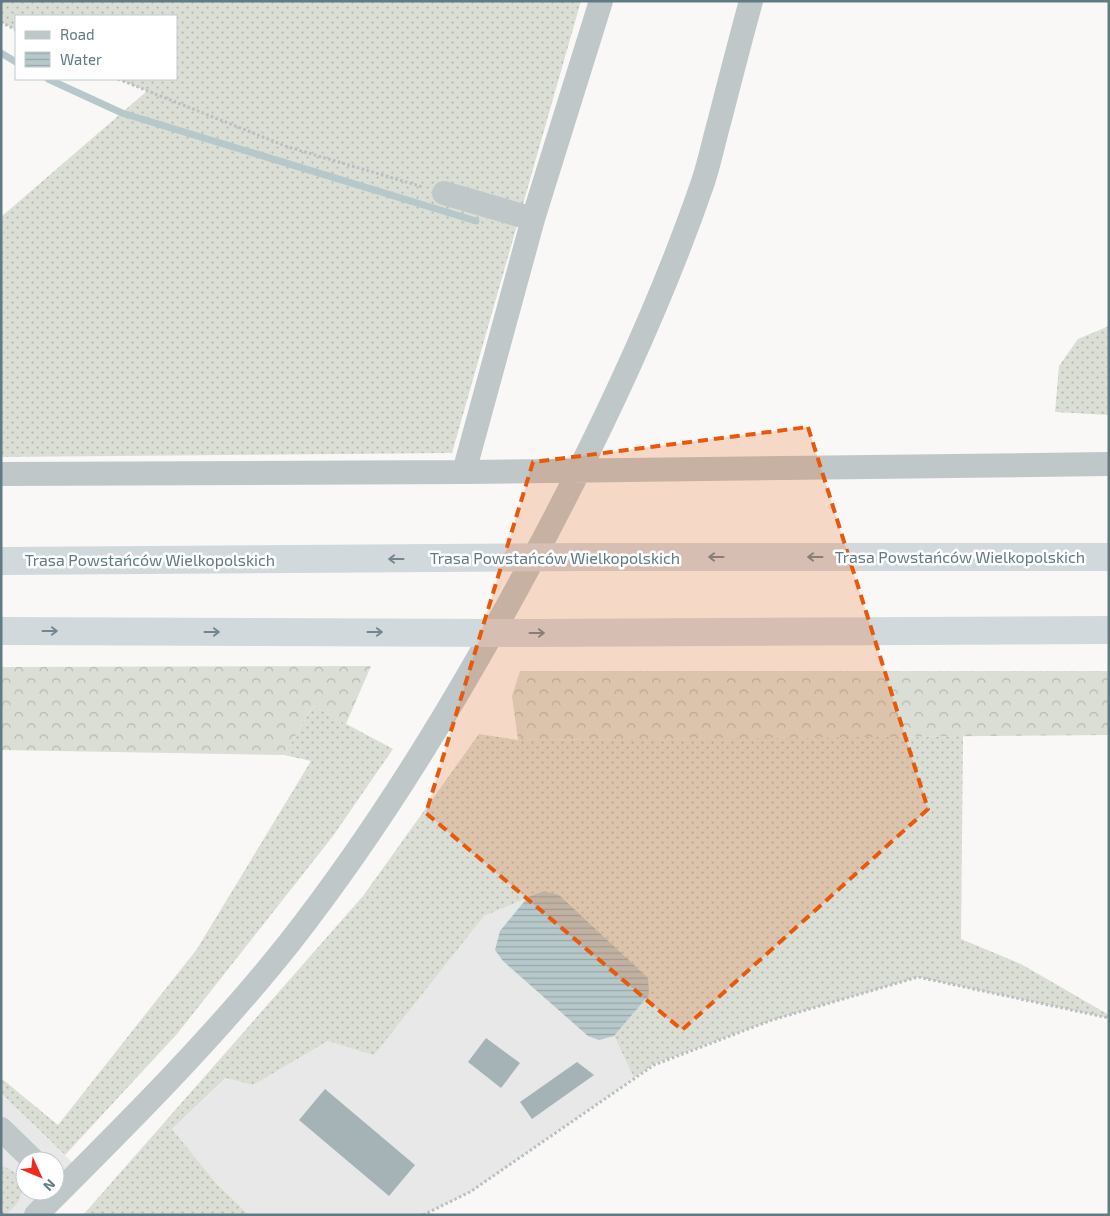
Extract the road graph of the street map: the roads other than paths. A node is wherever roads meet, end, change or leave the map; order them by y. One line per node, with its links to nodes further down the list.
1 (601, 1): 4 (street)
2 (751, 1): 14 (street)
3 (444, 193): 4 (street)
4 (533, 219): 6 (street)
5 (1109, 464): 6 (street)
6 (464, 472): 7 (street)
7 (1, 474)
8 (1109, 558): 9 (highway, Trasa Powstańców Wielkopolskich, one-way to 9)
9 (1, 562)
10 (1109, 630): 11 (highway, one-way to 10)
11 (1, 631)
12 (2, 1132): 13 (street)
13 (23, 1151)
14 (65, 1179)
15 (46, 1201): 16 (street)
16 (36, 1215)

